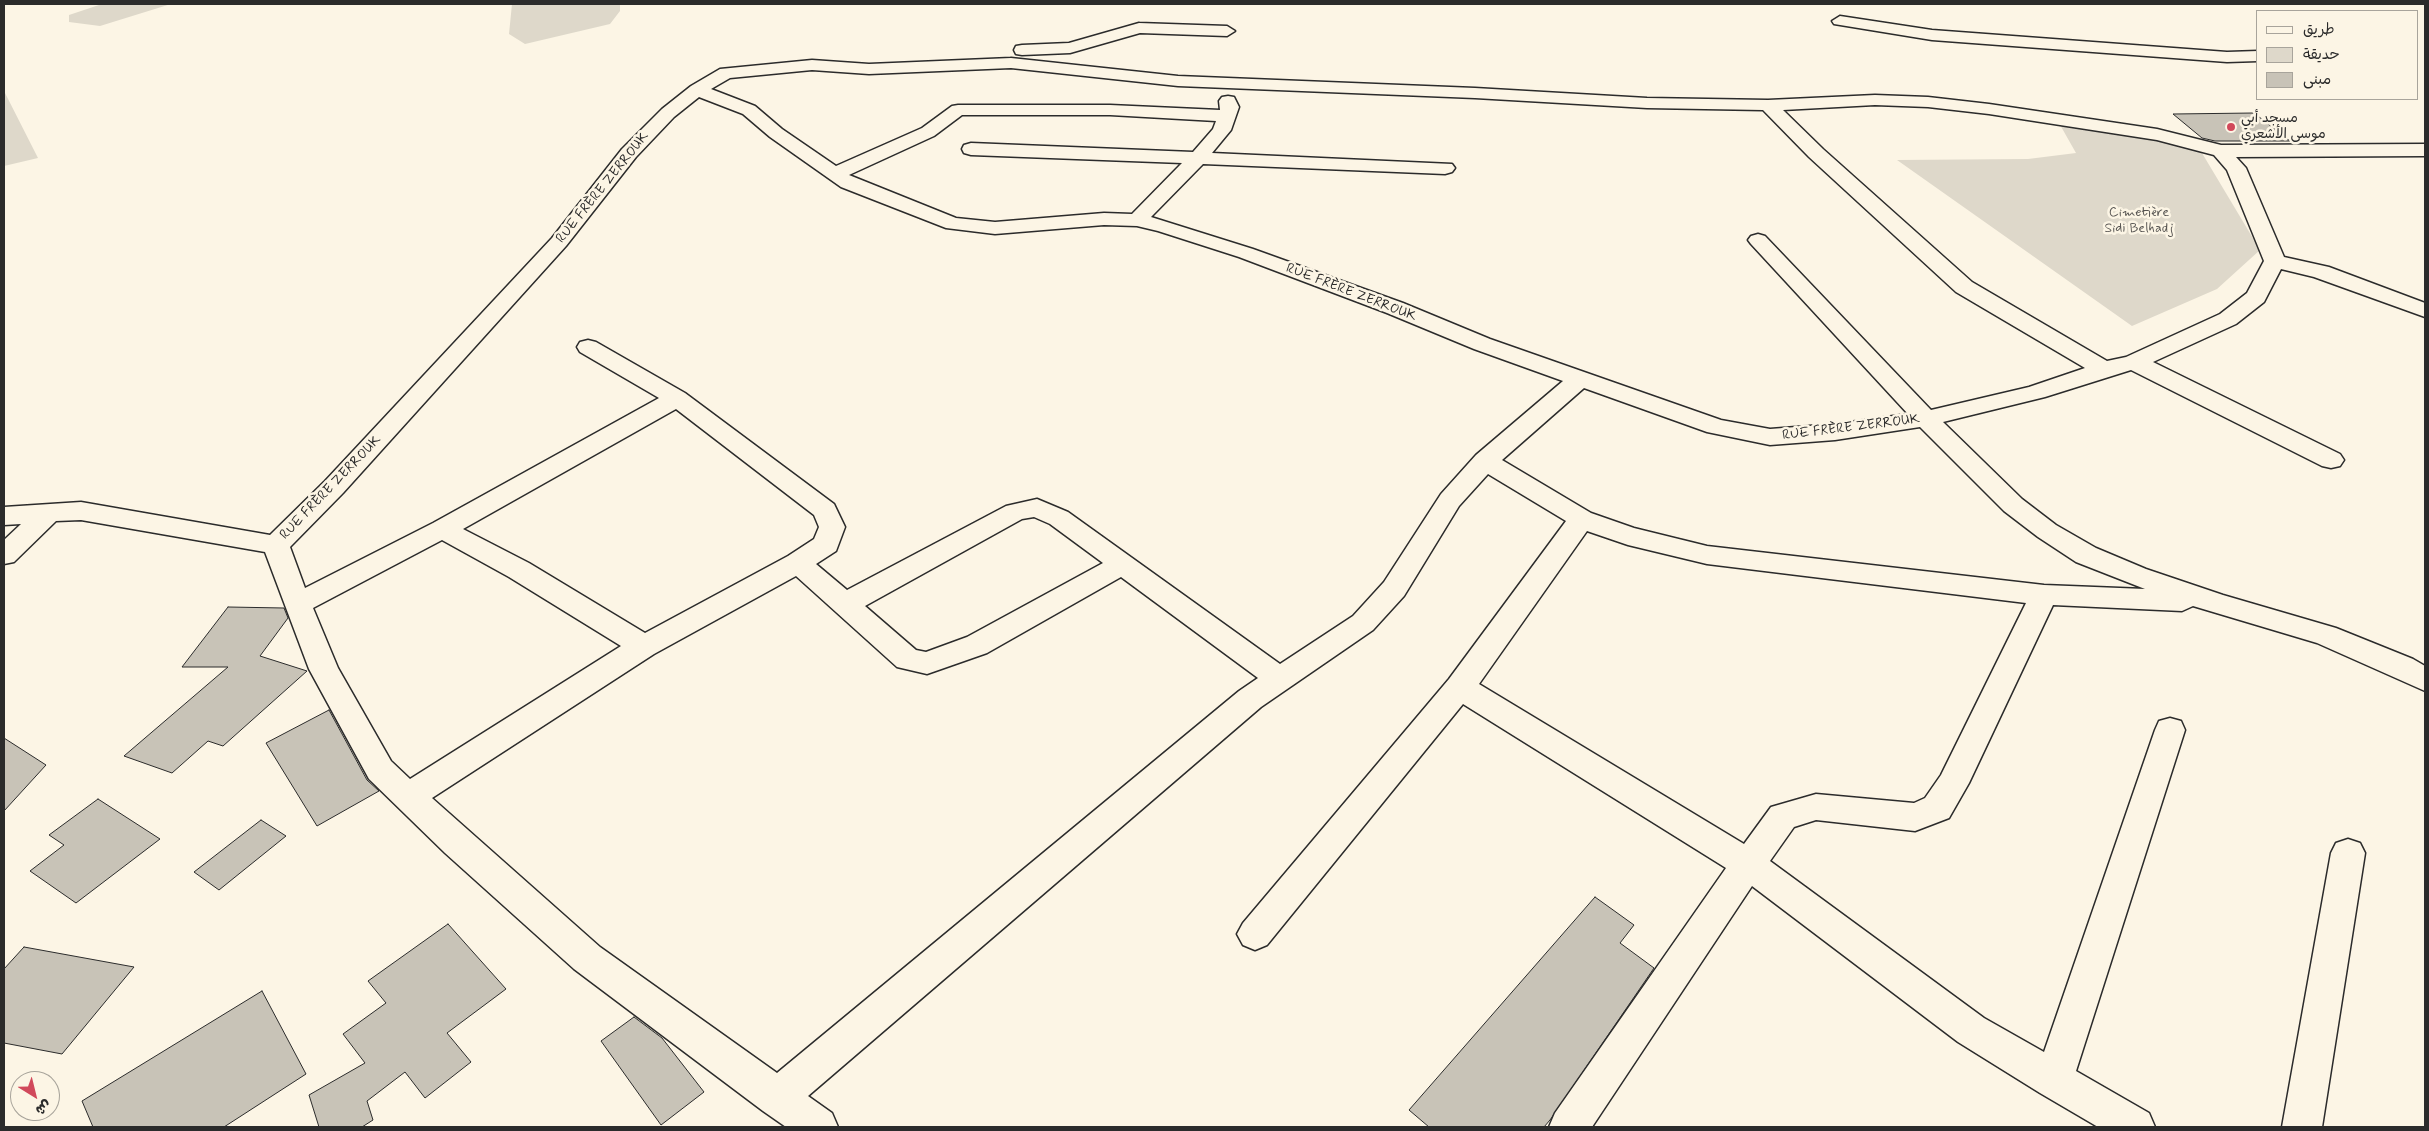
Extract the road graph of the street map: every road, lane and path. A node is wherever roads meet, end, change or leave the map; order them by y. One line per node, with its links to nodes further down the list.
1 (1840, 21): 3 (street)
2 (1227, 30): 4 (street)
3 (2256, 56)
4 (980, 65): 5 (street); 6 (street)
5 (1222, 82): 7 (street); 8 (street)
6 (697, 90): 14 (street, RUE FRÈRE ZERROUK); 31 (street, RUE FRÈRE ZERROUK)
7 (1768, 105): 11 (street); 21 (street)
8 (1227, 116): 12 (street); 14 (street)
9 (971, 149): 12 (street)
10 (2425, 150): 11 (street)
11 (2221, 151): 17 (street)
12 (1199, 157): 13 (street); 15 (street)
13 (1445, 168)
14 (835, 174): 15 (street, RUE FRÈRE ZERROUK)
15 (1137, 220): 22 (street, RUE FRÈRE ZERROUK)
16 (1758, 240): 24 (street)
17 (2275, 261): 18 (street); 20 (street, RUE FRÈRE ZERROUK)
18 (2425, 310)
19 (588, 348): 23 (street)
20 (2134, 362): 21 (street, RUE FRÈRE ZERROUK); 25 (street)
21 (2104, 369): 24 (street, RUE FRÈRE ZERROUK)
22 (1581, 378): 24 (street, RUE FRÈRE ZERROUK); 26 (street)
23 (676, 398): 30 (street); 33 (street)
24 (1926, 419): 36 (street)
25 (2330, 460)
26 (1485, 461): 29 (street); 40 (street)
27 (48, 513): 28 (street); 31 (street); 32 (street)
28 (4, 516)
29 (1582, 519): 35 (street); 42 (street)
30 (442, 529): 37 (street); 39 (street)
31 (276, 545): 37 (street)
32 (4, 555)
33 (798, 563): 38 (street); 39 (street)
34 (1122, 565): 38 (street); 38 (street); 40 (street)
35 (2044, 595): 36 (street); 46 (street)
36 (2215, 603): 41 (street)
37 (297, 604): 44 (street)
38 (845, 604)
39 (644, 646): 44 (street)
40 (1280, 679): 49 (street)
41 (2425, 680)
42 (1460, 687): 46 (street); 47 (street)
43 (2170, 730): 48 (street)
44 (408, 797): 49 (street)
45 (2348, 853): 53 (street)
46 (1748, 864): 48 (street); 51 (street)
47 (1255, 934)
48 (2054, 1080): 52 (street)
49 (777, 1098): 50 (street)
50 (818, 1127)
51 (1569, 1127)
52 (2134, 1127)
53 (2302, 1127)

